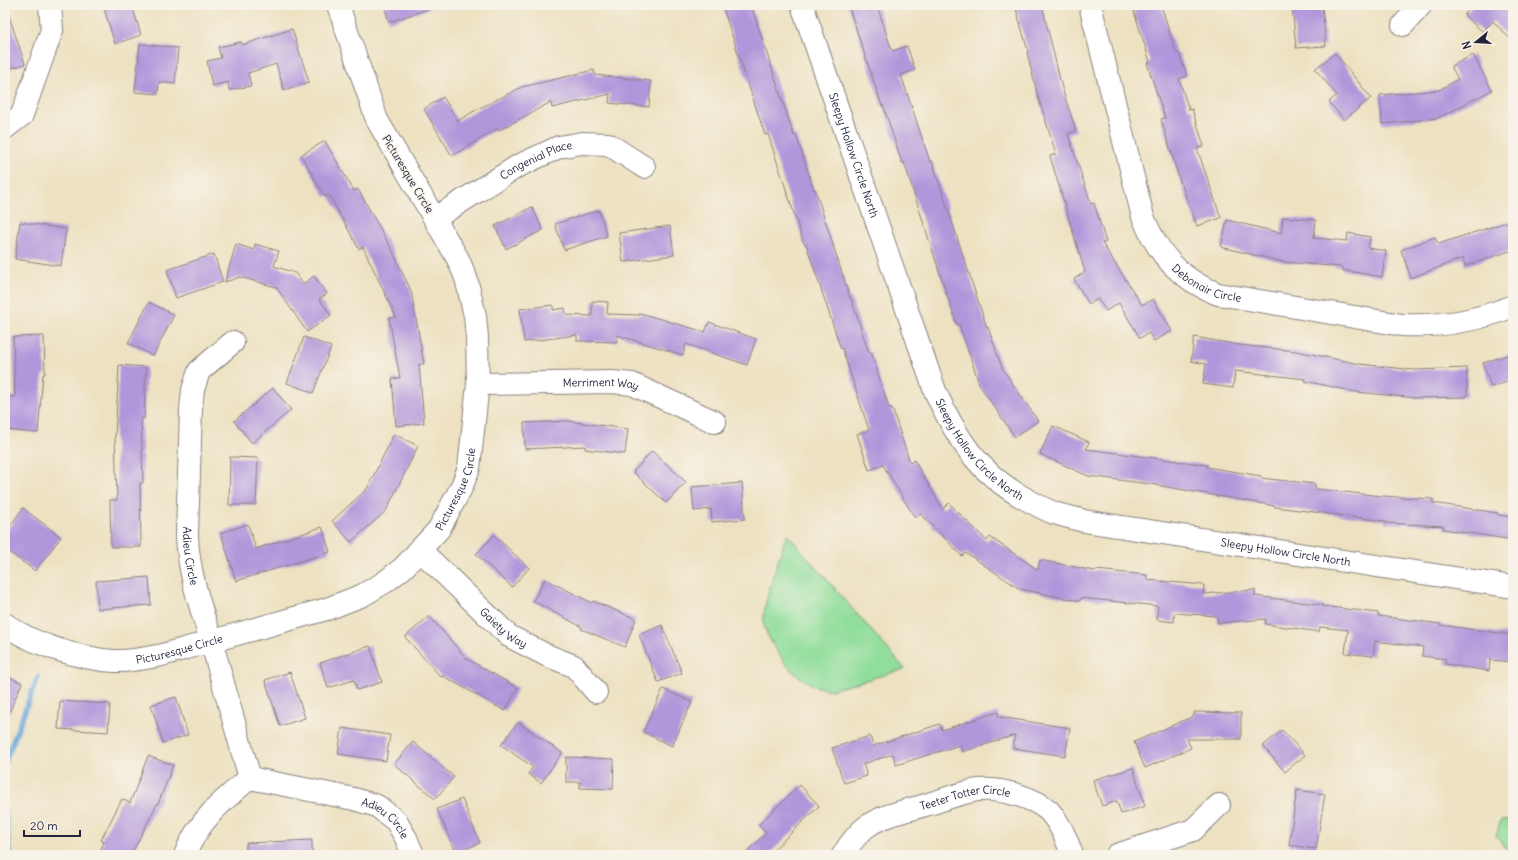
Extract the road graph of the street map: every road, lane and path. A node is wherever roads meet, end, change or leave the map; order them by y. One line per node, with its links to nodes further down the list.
1 (50, 5): 7 (street)
2 (338, 5): 9 (street, Picturesque Circle)
3 (802, 5): 15 (street, Sleepy Hollow Circle North)
4 (1090, 5): 10 (street, Debonair Circle)
5 (1421, 5): 6 (street)
6 (1403, 25)
7 (5, 128)
8 (644, 167): 9 (street, Congenial Place)
9 (435, 218): 12 (street, Picturesque Circle)
10 (1513, 306)
11 (233, 342): 17 (street, Adieu Circle)
12 (478, 384): 13 (street, Merriment Way); 14 (street, Picturesque Circle)
13 (716, 422)
14 (419, 549): 17 (street, Picturesque Circle); 18 (street, Gaiety Way)
15 (1513, 587)
16 (5, 624): 17 (street, Picturesque Circle)
17 (211, 642): 19 (street, Adieu Circle)
18 (596, 692)
19 (250, 778): 21 (street); 22 (street, Adieu Circle)
20 (1219, 805): 25 (street)
21 (184, 855)
22 (413, 855)
23 (843, 855): 24 (street, Teeter Totter Circle)
24 (1072, 855)
25 (1117, 855)

